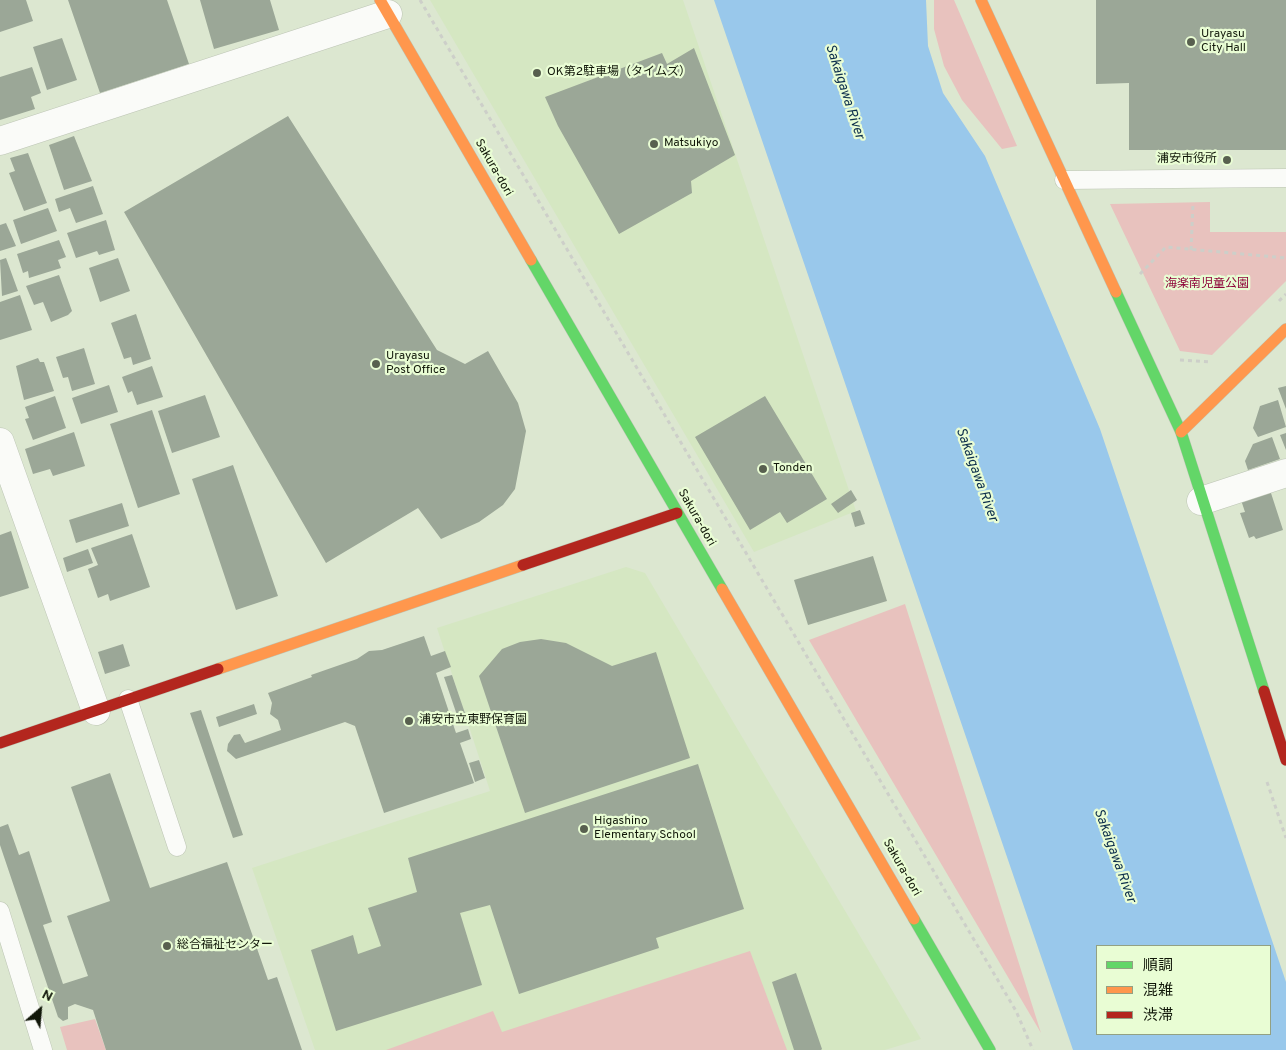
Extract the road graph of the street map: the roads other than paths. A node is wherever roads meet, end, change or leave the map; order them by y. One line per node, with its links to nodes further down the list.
1 (981, 0): 5 (street)
2 (384, 7): 3 (street); 11 (street, Sakura-dori)
3 (0, 141)
4 (1286, 178): 5 (lane)
5 (1064, 180): 7 (street)
6 (1286, 329): 7 (street)
7 (1181, 432): 10 (street)
8 (0, 442): 14 (street)
9 (1286, 473): 10 (street)
10 (1201, 501): 13 (street)
11 (677, 514): 12 (street); 20 (street, Sakura-dori)
12 (128, 699): 14 (street); 17 (lane)
13 (1278, 707): 16 (street)
14 (96, 710): 15 (street)
15 (0, 743)
16 (1286, 760)
17 (177, 847)
18 (0, 911): 19 (lane)
19 (43, 1050)
20 (990, 1050)

